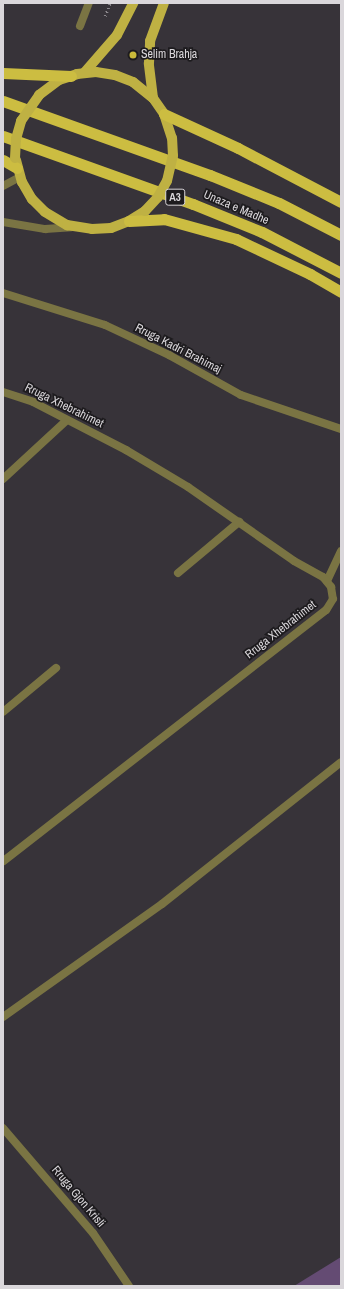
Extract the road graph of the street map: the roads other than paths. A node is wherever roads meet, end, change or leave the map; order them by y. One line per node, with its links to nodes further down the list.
1 (89, 3): 4 (street)
2 (133, 3): 6 (main road)
3 (164, 3): 8 (main road)
4 (80, 26)
5 (3, 73): 7 (highway)
6 (84, 73): 7 (main road); 8 (main road)
7 (72, 76): 13 (main road, bridge)
8 (153, 98): 10 (main road)
9 (3, 100): 19 (highway, Unaza e Madhe)
10 (164, 114): 15 (highway); 17 (main road, bridge)
11 (3, 136): 20 (highway, Unaza e Madhe / A3)
12 (3, 160): 13 (highway)
13 (17, 168): 14 (street); 18 (main road)
14 (3, 186)
15 (341, 202)
16 (3, 222): 18 (street)
17 (129, 222): 18 (main road); 21 (highway)
18 (73, 226)
19 (341, 235)
20 (341, 273)
21 (341, 292)
22 (3, 293): 25 (street, Rruga Kadri Brahimaj)
23 (3, 392): 24 (street, Rruga Xhebrahimet)
24 (67, 420): 26 (street); 27 (street, Rruga Xhebrahimet)
25 (341, 429)
26 (3, 479)
27 (239, 522): 29 (street); 30 (street, Rruga Xhebrahimet)
28 (341, 551): 30 (street)
29 (178, 573)
30 (327, 581): 34 (street, Rruga Xhebrahimet)
31 (56, 668): 32 (street)
32 (3, 712)
33 (341, 762): 35 (street)
34 (3, 861)
35 (3, 1017)
36 (3, 1128): 37 (street, Rruga Gjon Krisli)
37 (129, 1286)

